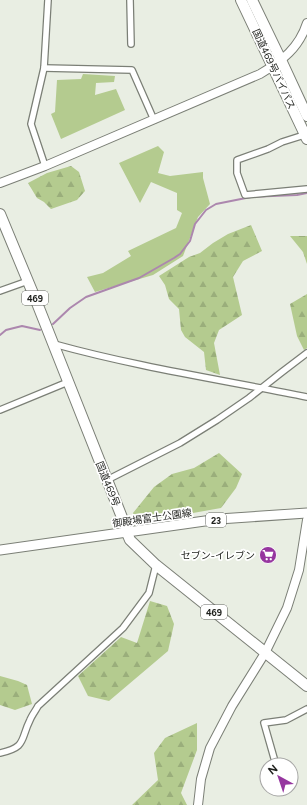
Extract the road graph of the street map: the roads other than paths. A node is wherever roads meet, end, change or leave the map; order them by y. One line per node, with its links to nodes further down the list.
1 (48, 0): 9 (street)
2 (130, 0): 6 (street)
3 (241, 0): 8 (highway, 国道469号バイパス)
4 (252, 0): 7 (highway, 国道469号バイパス)
5 (307, 23): 7 (street)
6 (131, 44)
7 (282, 60): 8 (street); 10 (highway, 国道469号バイパス)
8 (273, 67): 11 (street); 12 (highway, 国道469号バイパス)
9 (44, 68): 11 (street); 13 (street)
10 (307, 116)
11 (154, 120): 13 (street)
12 (306, 136): 15 (street)
13 (45, 166): 14 (street)
14 (0, 183)
15 (307, 189)
16 (0, 214): 17 (highway, 国道469号 / 469)
17 (28, 281): 18 (street); 19 (highway, 国道469号 / 469)
18 (0, 291)
19 (54, 344): 21 (highway, 国道469号 / 469); 22 (street)
20 (307, 353): 22 (street)
21 (68, 382): 24 (street); 25 (highway, 国道469号 / 469)
22 (261, 388): 23 (street); 25 (street)
23 (307, 397)
24 (0, 410)
25 (107, 480): 28 (highway, 国道469号 / 469)
26 (307, 513): 28 (main road, 御殿場富士公園線 / 23)
27 (307, 520): 31 (street)
28 (126, 533): 29 (main road, 御殿場富士公園線 / 23); 30 (highway, 国道469号 / 469)
29 (0, 550)
30 (156, 565): 31 (highway, 国道469号 / 469); 34 (street)
31 (265, 653): 32 (highway, 国道469号 / 469); 36 (street)
32 (307, 686)
33 (307, 709): 35 (street)
34 (0, 753)
35 (274, 757)
36 (198, 805)

